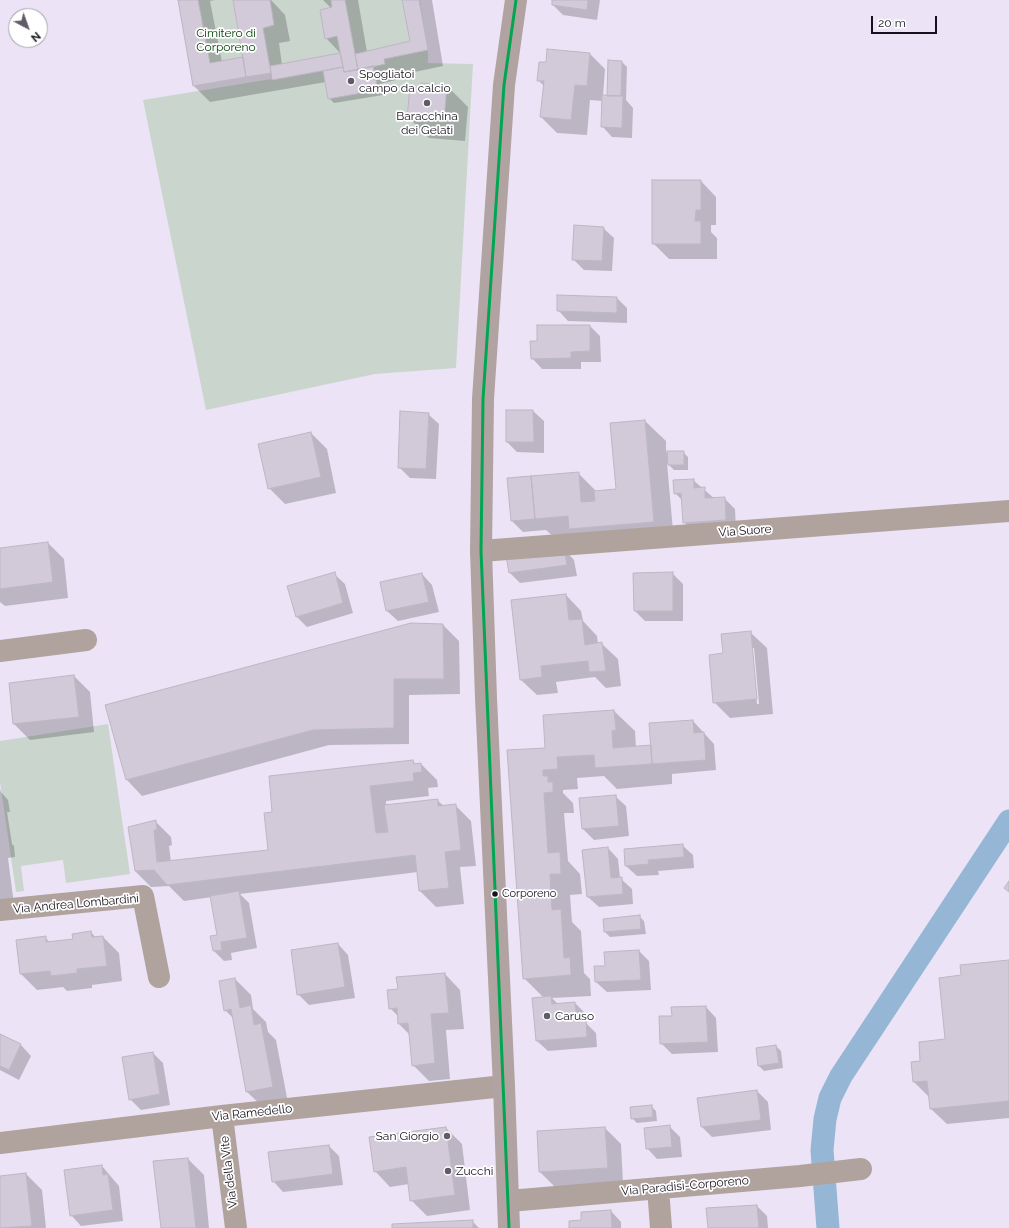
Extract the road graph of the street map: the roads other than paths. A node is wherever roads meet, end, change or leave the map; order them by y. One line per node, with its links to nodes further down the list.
1 (516, 0): 3 (main road)
2 (1009, 511): 3 (street, Via Suore)
3 (481, 551): 8 (main road)
4 (86, 640): 5 (street)
5 (0, 651)
6 (0, 910): 7 (street, Via Andrea Lombardini)
7 (159, 977)
8 (504, 1086): 9 (street, Via Ramedello); 13 (main road)
9 (222, 1116): 10 (street, Via Ramedello); 14 (street, Via della Vite)
10 (0, 1143)
11 (861, 1169): 12 (street, Via Paradisi-Corporeno)
12 (658, 1188): 13 (street, Via Paradisi-Corporeno); 16 (street)
13 (509, 1201): 15 (main road)
14 (236, 1228)
15 (509, 1228)
16 (661, 1228)

